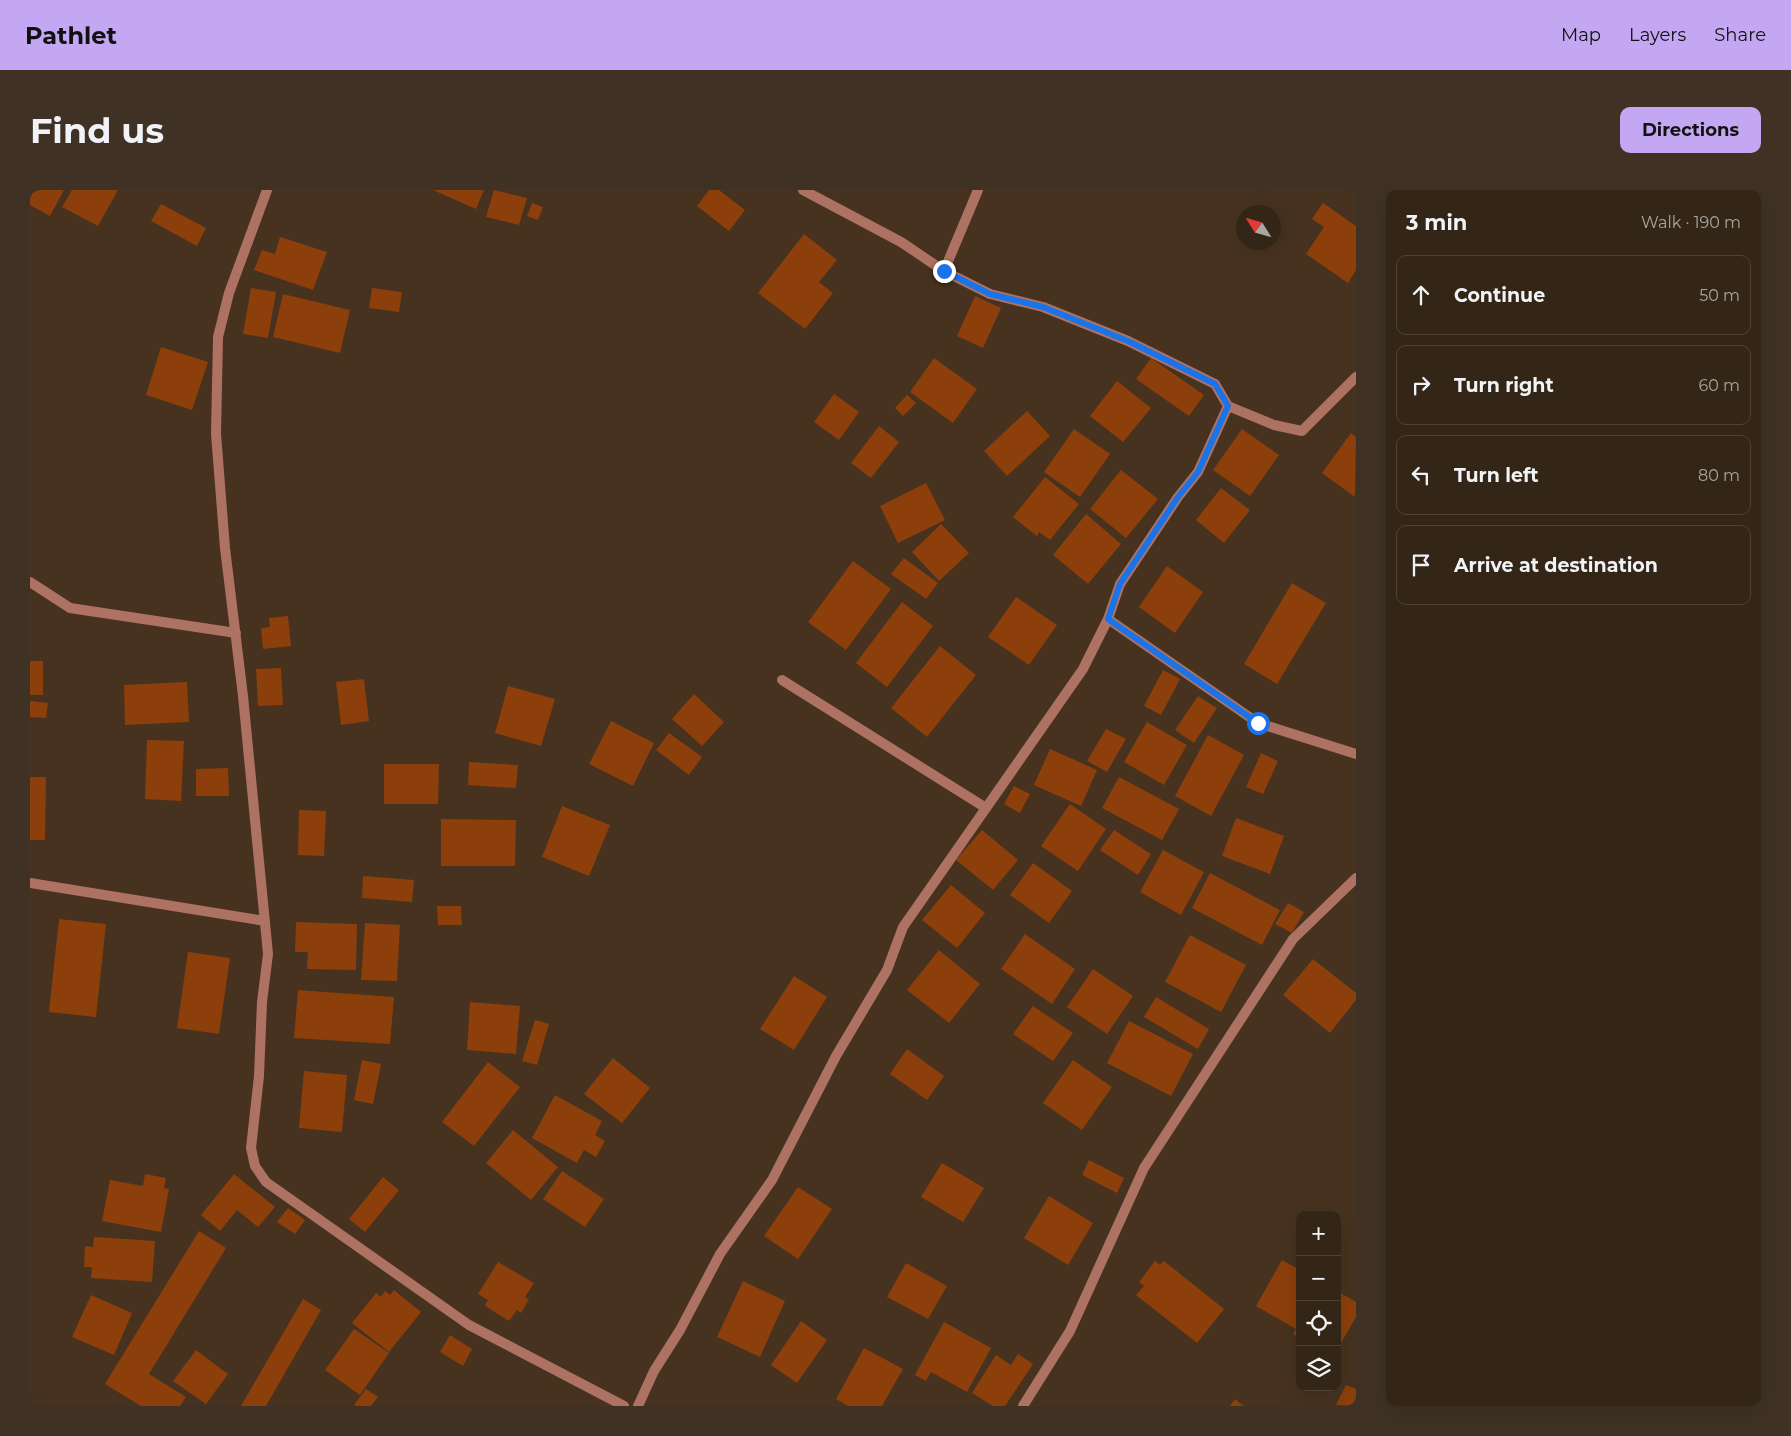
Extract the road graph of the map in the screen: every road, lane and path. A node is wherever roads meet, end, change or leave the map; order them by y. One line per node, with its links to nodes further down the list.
1 (267, 190): 9 (street)
2 (803, 190): 4 (street)
3 (978, 190): 4 (street)
4 (944, 271): 6 (street)
5 (1356, 377): 6 (street)
6 (1228, 406): 8 (street)
7 (30, 582): 9 (street)
8 (1108, 619): 11 (street); 12 (street)
9 (236, 633): 15 (street)
10 (782, 680): 12 (street)
11 (1356, 754)
12 (986, 808): 17 (street)
13 (1356, 878): 18 (street)
14 (30, 883): 15 (street)
15 (265, 921): 16 (street)
16 (624, 1406)
17 (638, 1406)
18 (1023, 1406)

